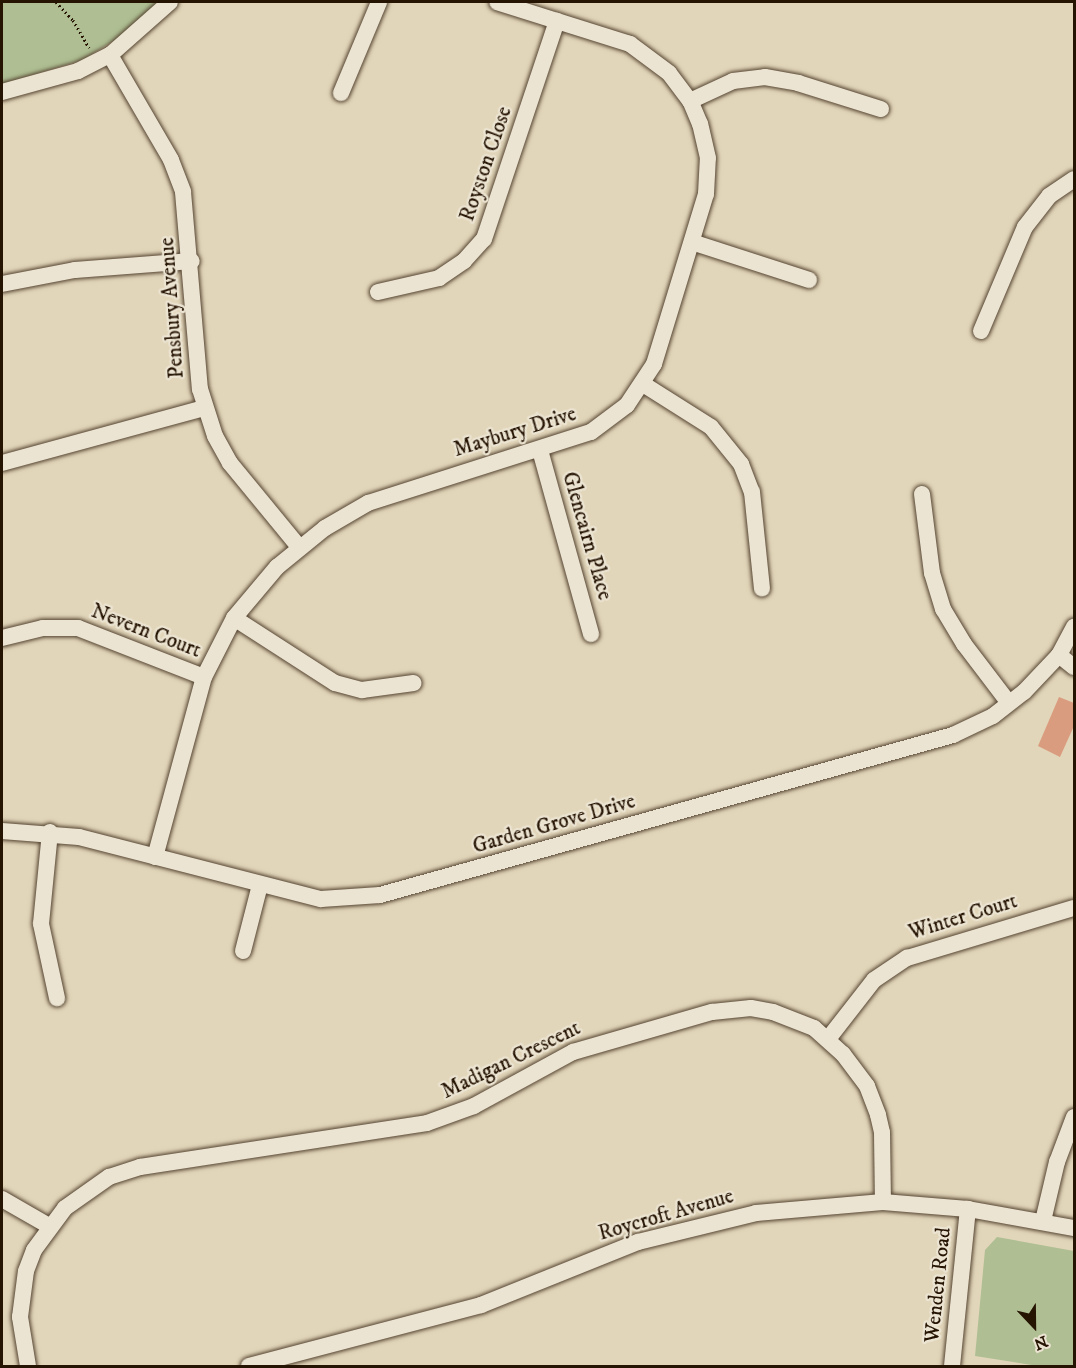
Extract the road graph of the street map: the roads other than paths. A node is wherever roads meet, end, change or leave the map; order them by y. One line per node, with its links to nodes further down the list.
1 (170, 2): 5 (street)
2 (379, 2): 7 (street)
3 (497, 2): 4 (street, Maybury Drive)
4 (557, 21): 8 (street, Maybury Drive); 15 (street, Royston Close)
5 (110, 55): 6 (street); 12 (street, Pensbury Avenue)
6 (2, 92)
7 (341, 93)
8 (690, 101): 9 (street); 11 (street, Maybury Drive)
9 (881, 109)
10 (1074, 179): 16 (street)
11 (692, 242): 13 (street); 17 (street, Maybury Drive)
12 (192, 261): 14 (street); 18 (street, Pensbury Avenue)
13 (809, 280)
14 (2, 284)
15 (378, 292)
16 (981, 331)
17 (643, 384): 19 (street, Maybury Drive); 23 (street)
18 (205, 408): 20 (street); 22 (street, Pensbury Avenue)
19 (540, 450): 22 (street, Maybury Drive); 26 (street, Glencairn Place)
20 (2, 464)
21 (922, 494): 32 (street)
22 (299, 547): 24 (street, Maybury Drive)
23 (762, 588)
24 (234, 618): 30 (street, Maybury Drive); 31 (street)
25 (1074, 627): 28 (street, Garden Grove Drive)
26 (591, 634)
27 (2, 638): 30 (street, Nevern Court)
28 (1059, 655): 29 (street); 32 (street, Garden Grove Drive)
29 (1074, 667)
30 (204, 677): 35 (street, Maybury Drive)
31 (414, 683)
32 (1009, 704): 36 (street, Garden Grove Drive)
33 (2, 831): 34 (street, Garden Grove Drive)
34 (50, 832): 35 (street, Garden Grove Drive); 39 (street)
35 (154, 857): 36 (street, Garden Grove Drive)
36 (260, 885): 38 (street)
37 (1074, 908): 40 (street, Winter Court)
38 (243, 951)
39 (57, 998)
40 (828, 1039): 43 (street, Madigan Crescent); 46 (street, Madigan Crescent)
41 (1074, 1117): 45 (street)
42 (2, 1199): 46 (street)
43 (883, 1202): 44 (street, Roycroft Avenue); 49 (street, Roycroft Avenue)
44 (968, 1209): 45 (street, Roycroft Avenue); 50 (street, Wenden Road)
45 (1043, 1221): 47 (street, Roycroft Avenue)
46 (49, 1226): 48 (street, Madigan Crescent)
47 (1074, 1228)
48 (28, 1366)
49 (249, 1366)
50 (952, 1366)

